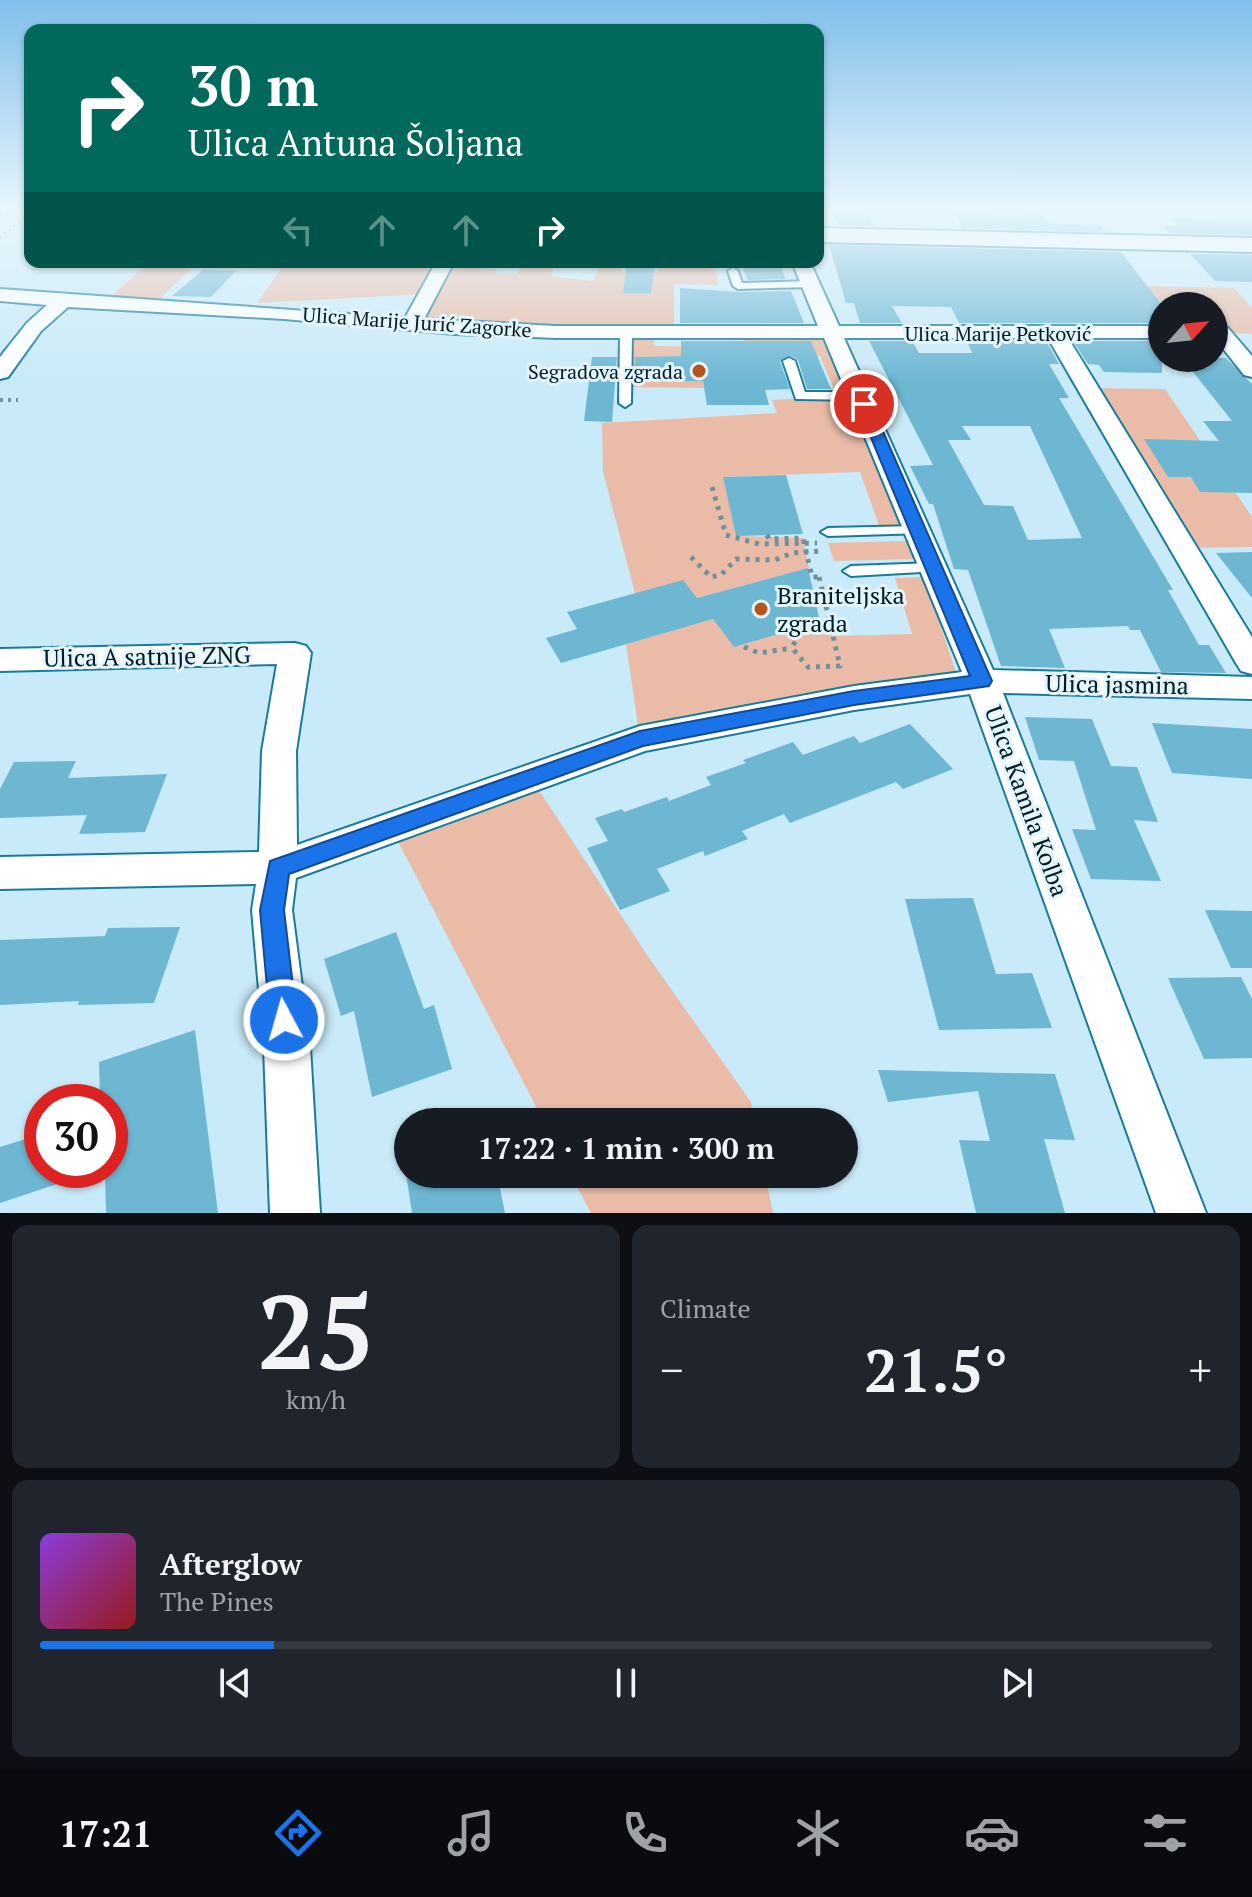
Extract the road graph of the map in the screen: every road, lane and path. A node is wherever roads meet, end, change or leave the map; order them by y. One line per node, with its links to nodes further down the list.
1 (442, 268): 6 (street)
2 (733, 271): 3 (lane)
3 (806, 273): 11 (street, Ulica Kamila Kolba)
4 (0, 295): 5 (street, Ulica Marije Jurić Zagorke)
5 (63, 301): 6 (street, Ulica Marije Jurić Zagorke); 16 (street)
6 (411, 325): 8 (street, Ulica Marije Jurić Zagorke)
7 (1148, 332): 9 (street, Ulica Marije Petković)
8 (626, 333): 11 (street, Ulica Marije Jurić Zagorke); 20 (lane)
9 (1055, 333): 11 (street, Ulica Marije Petković); 34 (street)
10 (1228, 333): 12 (street)
11 (835, 334): 17 (street, Ulica Kamila Kolba)
12 (1252, 334)
13 (1228, 343): 15 (street)
14 (789, 361): 17 (lane)
15 (1252, 370)
16 (0, 372)
17 (861, 396): 22 (street, Ulica Kamila Kolba)
18 (0, 400): 19 (path)
19 (18, 400)
20 (625, 403)
21 (712, 487): 25 (path)
22 (918, 530): 23 (lane); 28 (street, Ulica Kamila Kolba)
23 (828, 532)
24 (767, 535): 25 (path)
25 (804, 544): 26 (path)
26 (806, 551): 27 (path); 30 (path)
27 (691, 557)
28 (934, 568): 29 (lane); 35 (street, Ulica Kamila Kolba)
29 (851, 571)
30 (831, 627): 32 (path); 32 (path)
31 (744, 647): 32 (path)
32 (792, 648)
33 (0, 660): 37 (street, Ulica A satnije ZNG)
34 (1252, 663)
35 (982, 681): 36 (street, Ulica jasmina); 37 (street, Ulica jasmina); 40 (street, Ulica Kamila Kolba)
36 (1252, 688)
37 (278, 868): 38 (street, Ulica jasmina); 39 (street)
38 (0, 873)
39 (295, 1213)
40 (1181, 1213)

